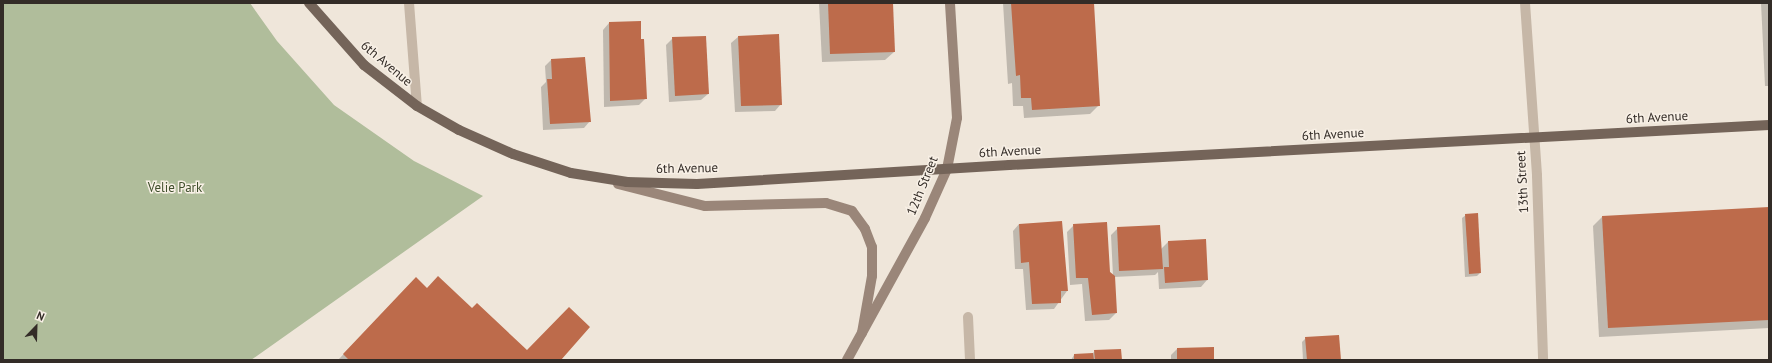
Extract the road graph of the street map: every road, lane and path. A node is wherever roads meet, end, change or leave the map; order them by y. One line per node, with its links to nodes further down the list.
1 (309, 3): 5 (main road, 6th Avenue)
2 (409, 3): 5 (street)
3 (950, 3): 8 (street, 12th Street)
4 (1525, 3): 7 (street, 13th Street)
5 (417, 106): 9 (main road, 6th Avenue)
6 (1769, 125): 7 (main road, 6th Avenue)
7 (1534, 139): 8 (main road, 6th Avenue); 14 (street, 13th Street)
8 (947, 169): 9 (main road, 6th Avenue); 11 (street, 12th Street)
9 (571, 172): 11 (street)
10 (968, 317): 13 (street)
11 (862, 333): 12 (street, 12th Street)
12 (847, 360)
13 (970, 360)
14 (1543, 360)

